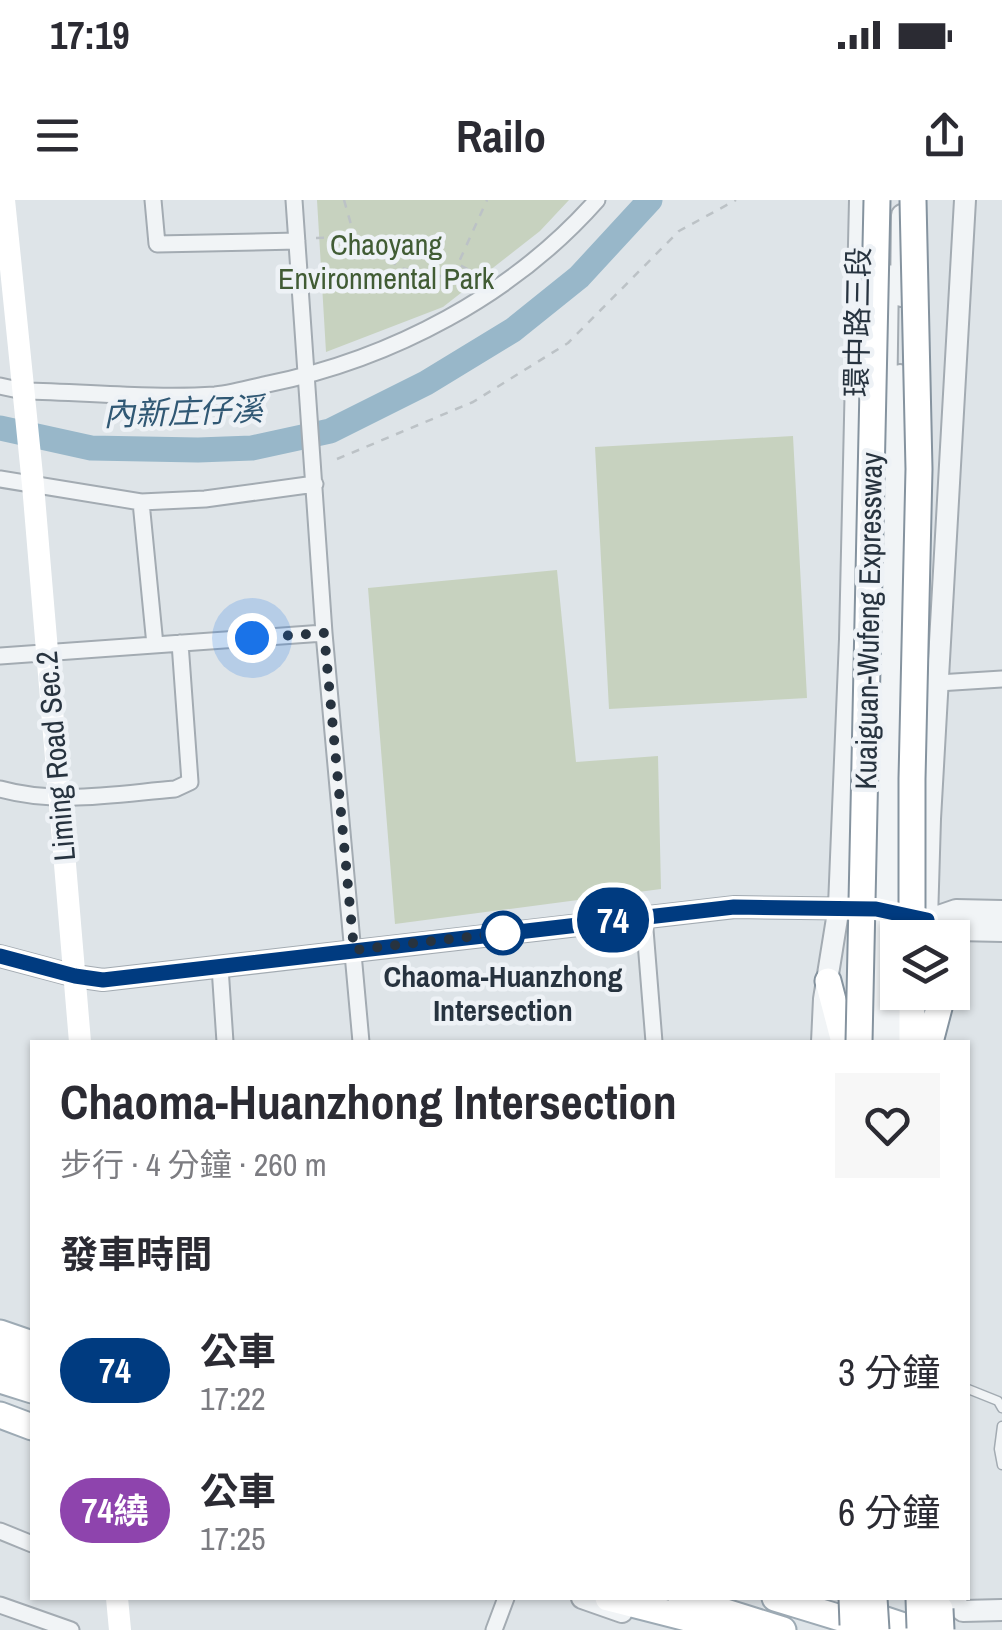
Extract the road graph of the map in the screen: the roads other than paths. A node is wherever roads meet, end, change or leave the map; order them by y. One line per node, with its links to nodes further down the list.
1 (4, 200): 14 (main road, Liming Road Sec.2)
2 (154, 200): 12 (street)
3 (294, 200): 12 (street)
4 (597, 200): 16 (street)
5 (863, 200): 13 (main road); 31 (street, 環中路三段)
6 (878, 200): 13 (main road, Kuaiguan-Wufeng Expressway, bridge)
7 (889, 200): 32 (street)
8 (902, 200): 32 (street)
9 (913, 200): 15 (main road, Kuaiguan-Wufeng Expressway, bridge)
10 (921, 200): 15 (main road, bridge)
11 (965, 200): 28 (street)
12 (297, 240): 16 (street)
13 (877, 250): 49 (main road, Kuaiguan-Wufeng Expressway, bridge)
14 (5, 252): 17 (main road, Liming Road Sec.2)
15 (912, 262): 36 (main road, Kuaiguan-Wufeng Expressway, bridge)
16 (306, 377): 17 (street); 20 (street)
17 (16, 393): 18 (main road, Liming Road Sec.2)
18 (32, 478): 19 (street); 21 (street); 25 (main road, Liming Road Sec.2)
19 (0, 479)
20 (315, 484): 21 (street); 22 (street)
21 (141, 502): 24 (street)
22 (324, 633): 23 (street); 41 (street)
23 (180, 643): 24 (street); 30 (street)
24 (155, 645): 25 (street)
25 (48, 652): 26 (street); 30 (main road, Liming Road Sec.2)
26 (0, 656)
27 (1002, 679): 28 (street)
28 (938, 684): 37 (street)
29 (0, 789): 30 (street)
30 (60, 798): 44 (main road, Liming Road Sec.2)
31 (839, 906): 32 (street); 34 (street); 45 (street, 環中路三段)
32 (885, 911): 35 (street); 54 (street); 55 (street)
33 (1002, 911): 38 (street)
34 (644, 917): 41 (street); 53 (street)
35 (901, 920)
36 (922, 920)
37 (924, 920)
38 (941, 920)
39 (970, 931): 40 (street)
40 (1002, 932)
41 (354, 950): 43 (street); 52 (street)
42 (0, 956): 44 (street)
43 (220, 967): 44 (street); 51 (street)
44 (75, 976): 50 (main road, Liming Road Sec.2)
45 (828, 980): 49 (main road)
46 (912, 1010): 56 (main road)
47 (937, 1010): 57 (main road)
48 (942, 1010): 58 (street)
49 (839, 1039)
50 (80, 1040)
51 (225, 1040)
52 (361, 1040)
53 (654, 1040)
54 (877, 1040)
55 (894, 1040)
56 (912, 1040)
57 (930, 1040)
58 (946, 1040)
59 (0, 1334): 60 (main road)
60 (30, 1343)
61 (0, 1356): 62 (main road)
62 (30, 1366)
63 (0, 1380): 64 (main road)
64 (30, 1389)
65 (970, 1389): 66 (lane)
66 (1002, 1408)
67 (1, 1419): 68 (main road)
68 (30, 1426)
69 (1002, 1426): 70 (lane)
70 (1001, 1448): 71 (lane)
71 (1002, 1465)
72 (0, 1531): 73 (street)
73 (30, 1543)
74 (117, 1600): 87 (main road)
75 (505, 1600): 88 (street)
76 (588, 1600): 89 (street)
77 (601, 1600): 90 (street)
78 (616, 1600): 91 (main road)
79 (686, 1600): 92 (main road)
80 (852, 1600): 93 (main road, bridge)
81 (812, 1602): 84 (main road); 85 (main road)
82 (0, 1605): 86 (street)
83 (1002, 1610): 85 (street)
84 (874, 1614)
85 (931, 1615)
86 (71, 1630)
87 (120, 1630)
88 (494, 1630)
89 (681, 1630)
90 (712, 1630)
91 (734, 1630)
92 (783, 1630)
93 (854, 1630)

